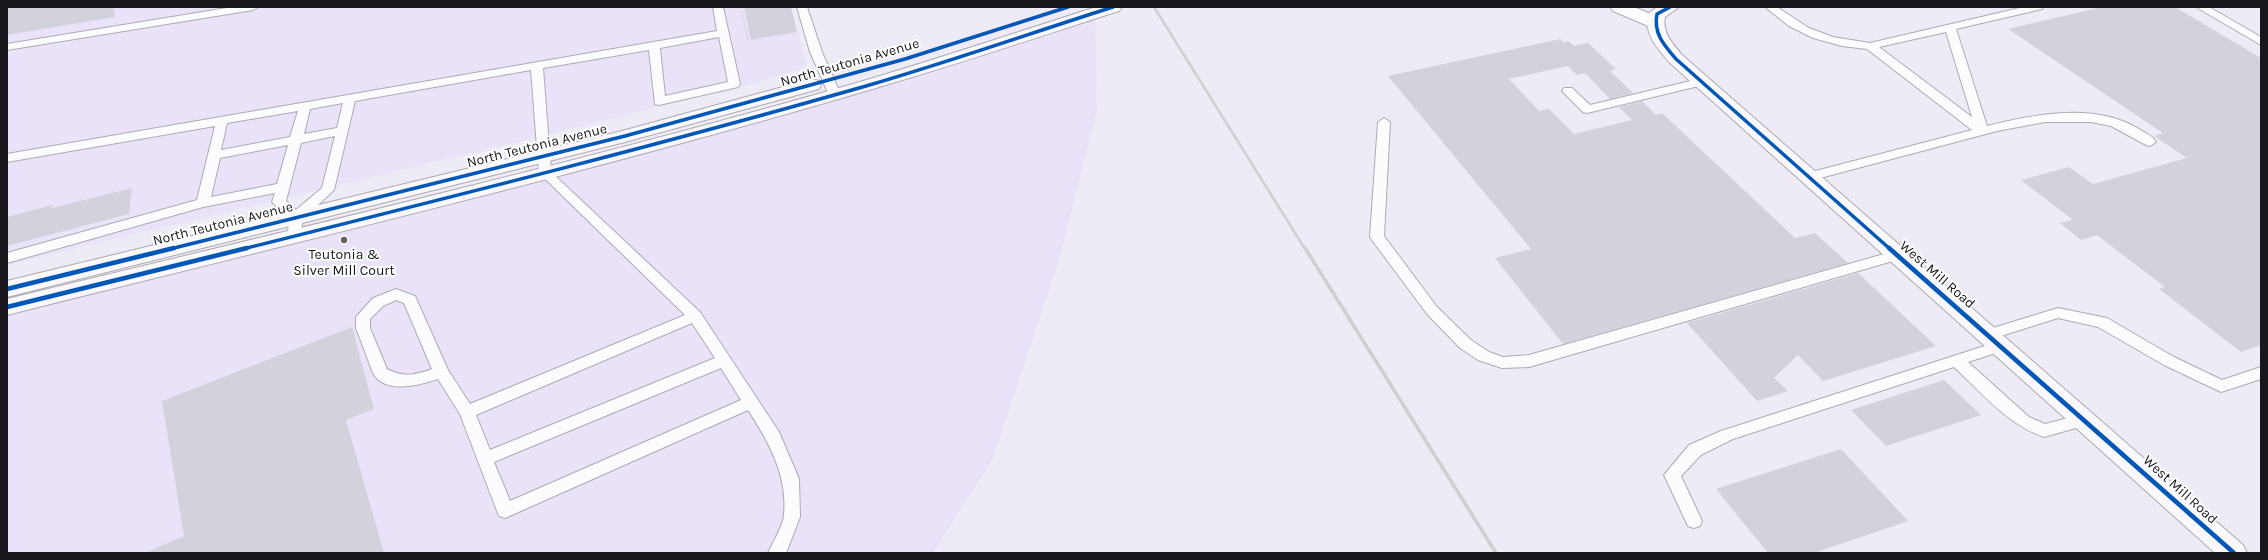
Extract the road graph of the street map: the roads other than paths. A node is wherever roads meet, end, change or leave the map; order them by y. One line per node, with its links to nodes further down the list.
1 (252, 7): 16 (lane)
2 (718, 7): 12 (lane)
3 (802, 7): 19 (lane)
4 (1112, 7): 10 (main road, North Teutonia Avenue)
5 (1619, 7): 9 (street)
6 (1770, 7): 15 (lane)
7 (2038, 7): 11 (lane)
8 (2201, 7): 13 (lane)
9 (1662, 14): 18 (main road, West Mill Road)
10 (1058, 15): 19 (main road, North Teutonia Avenue)
11 (1950, 27): 15 (lane); 26 (lane)
12 (724, 34): 14 (lane); 14 (lane)
13 (2261, 42)
14 (654, 46): 17 (lane)
15 (1870, 46): 26 (lane)
16 (7, 47)
17 (537, 66): 21 (lane); 31 (lane)
18 (1703, 82): 20 (lane); 32 (main road, West Mill Road)
19 (832, 88): 31 (main road, North Teutonia Avenue)
20 (1568, 91)
21 (350, 98): 22 (lane); 25 (lane)
22 (305, 106): 23 (lane); 27 (lane)
23 (222, 120): 29 (lane); 30 (lane)
24 (1384, 122): 36 (lane)
25 (342, 131): 27 (lane); 35 (lane)
26 (1982, 131): 28 (lane); 32 (lane)
27 (296, 139): 29 (lane); 33 (lane)
28 (2150, 142)
29 (214, 155): 34 (lane)
30 (7, 158)
31 (545, 164): 35 (main road, North Teutonia Avenue); 40 (lane)
32 (1809, 177): 36 (main road, West Mill Road)
33 (284, 187): 34 (lane); 35 (lane)
34 (203, 203): 37 (lane)
35 (296, 226): 38 (main road, North Teutonia Avenue); 39 (main road, North Teutonia Avenue)
36 (1898, 255): 41 (main road, West Mill Road)
37 (7, 258)
38 (7, 289)
39 (7, 307)
40 (695, 316): 43 (lane); 47 (lane)
41 (1994, 340): 42 (lane); 45 (lane); 48 (main road, West Mill Road)
42 (1956, 360): 48 (lane); 50 (lane)
43 (724, 361): 46 (lane); 49 (lane)
44 (441, 372): 44 (lane); 47 (lane)
45 (2261, 373)
46 (751, 402): 49 (lane); 51 (lane)
47 (467, 412): 49 (lane)
48 (2084, 420): 52 (main road, West Mill Road)
49 (485, 459)
50 (1694, 521)
51 (777, 553)
52 (2234, 553)

